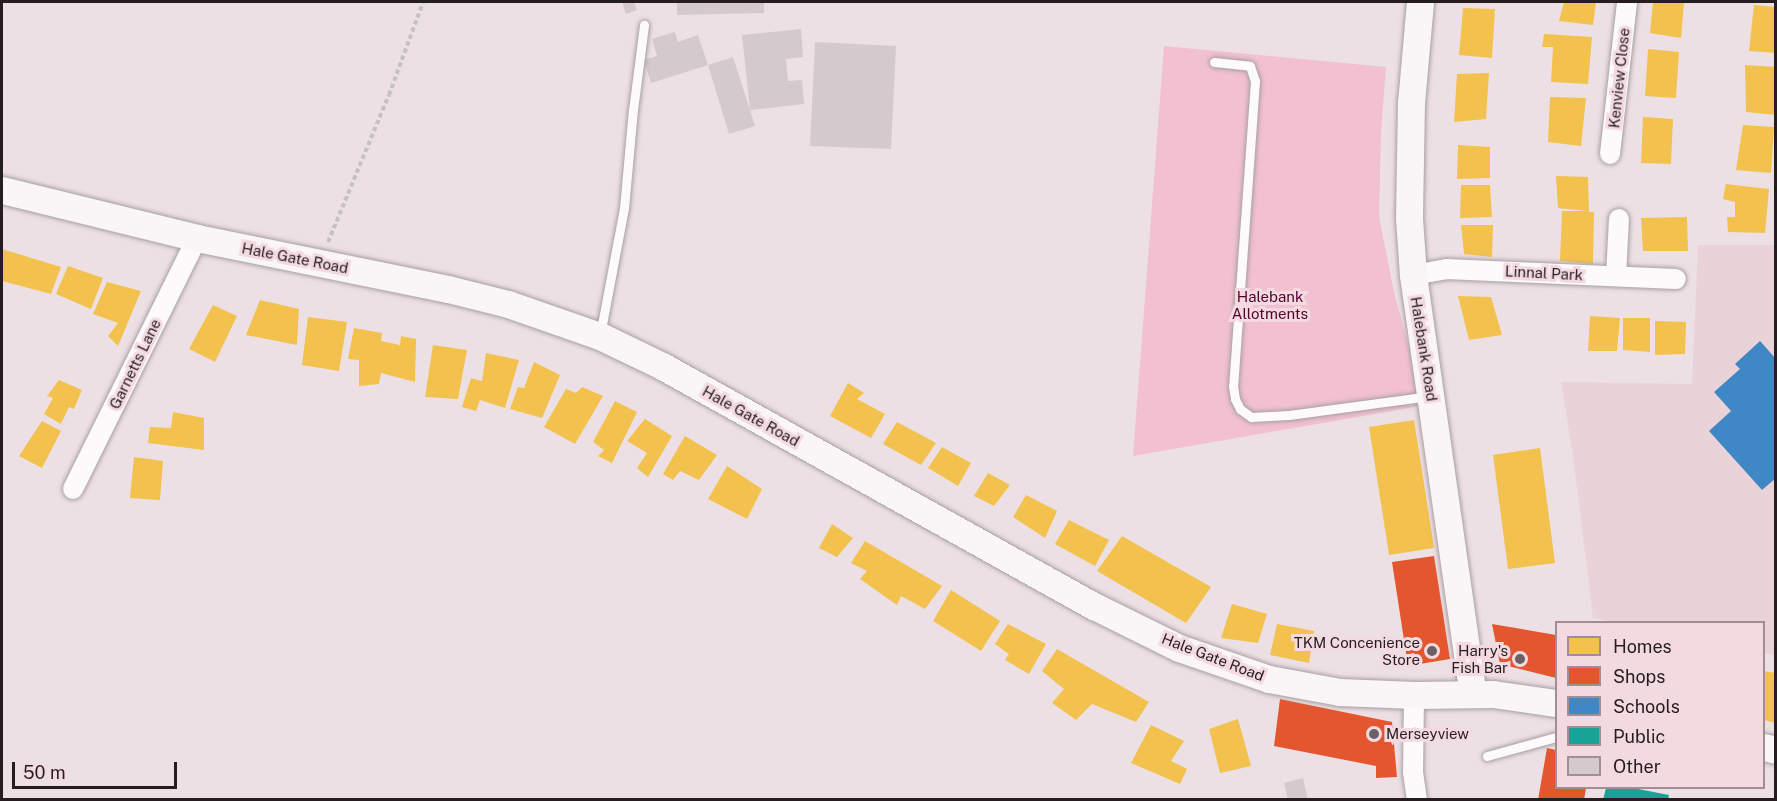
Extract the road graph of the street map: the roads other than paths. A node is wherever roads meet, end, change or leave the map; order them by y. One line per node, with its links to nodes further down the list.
1 (1420, 2): 9 (street, Halebank Road)
2 (1627, 2): 5 (street, Kenview Close)
3 (644, 25): 12 (lane)
4 (1215, 62): 13 (lane)
5 (1610, 154)
6 (2, 190): 8 (street, Hale Gate Road)
7 (1619, 219): 10 (street)
8 (197, 238): 12 (street, Hale Gate Road); 14 (street, Garnetts Lane)
9 (1413, 274): 10 (street, Linnal Park); 13 (street, Halebank Road)
10 (1616, 276): 11 (street, Linnal Park)
11 (1676, 279)
12 (600, 336): 16 (street, Hale Gate Road)
13 (1432, 396): 15 (street, Halebank Road)
14 (73, 489)
15 (1473, 694): 16 (street, Hale Gate Road); 17 (street, Hale Gate Road)
16 (1414, 695): 20 (street)
17 (1555, 703)
18 (1555, 738): 19 (lane)
19 (1487, 756)
20 (1417, 800)

